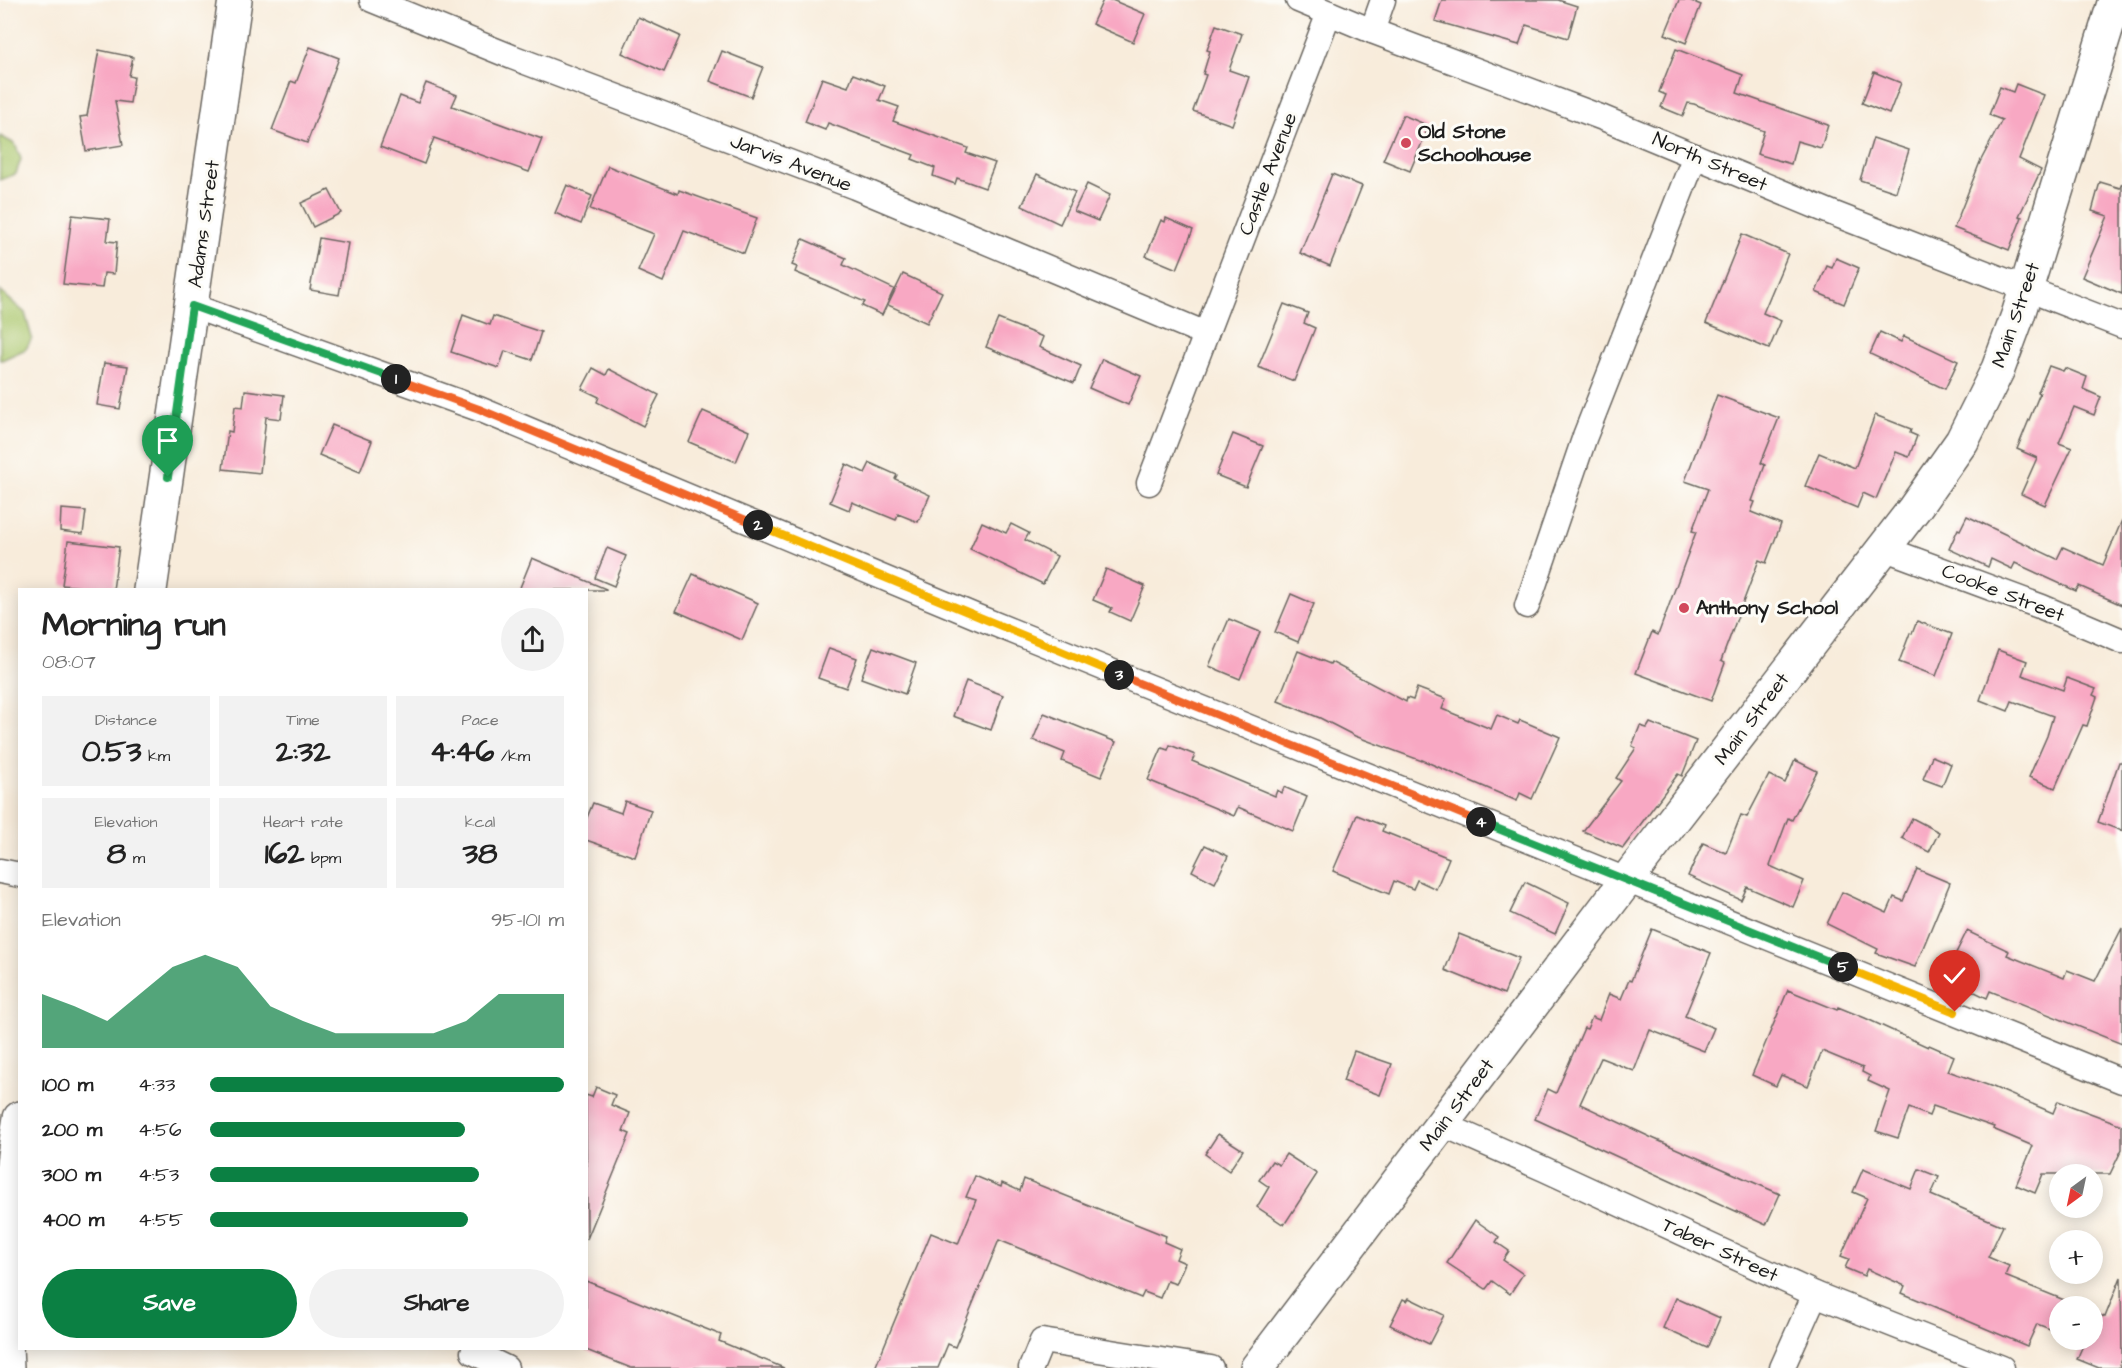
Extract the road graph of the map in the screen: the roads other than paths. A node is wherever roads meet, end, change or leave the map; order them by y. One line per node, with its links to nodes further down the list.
1 (236, 0): 10 (main road, Adams Street)
2 (372, 0): 12 (street, Jarvis Avenue)
3 (1298, 0): 6 (street, North Street)
4 (1383, 0): 7 (street)
5 (2115, 0): 9 (main road, Main Street)
6 (1329, 13): 7 (street, North Street); 12 (street, Castle Avenue)
7 (1372, 31): 8 (street, North Street)
8 (1695, 156): 9 (street, North Street); 16 (street)
9 (2027, 288): 11 (street, North Street); 14 (main road, Main Street)
10 (192, 306): 15 (main road, Adams Street); 20 (street)
11 (2122, 326)
12 (1206, 334): 13 (street, Castle Avenue)
13 (1149, 483)
14 (1883, 548): 17 (street, Cooke Street); 20 (main road, Main Street)
15 (150, 588)
16 (1527, 606)
17 (2122, 641)
18 (0, 871): 19 (street)
19 (18, 875)
20 (1626, 881): 21 (street); 22 (main road, Main Street)
21 (2122, 1080)
22 (1442, 1125): 24 (street, Taber Street); 30 (main road, Main Street)
23 (18, 1131): 26 (main road)
24 (1815, 1294): 31 (street); 32 (street, Taber Street)
25 (473, 1352): 27 (street)
26 (7, 1368)
27 (506, 1368)
28 (1031, 1368): 29 (street)
29 (1211, 1368)
30 (1257, 1368)
31 (1782, 1368)
32 (2002, 1368)

